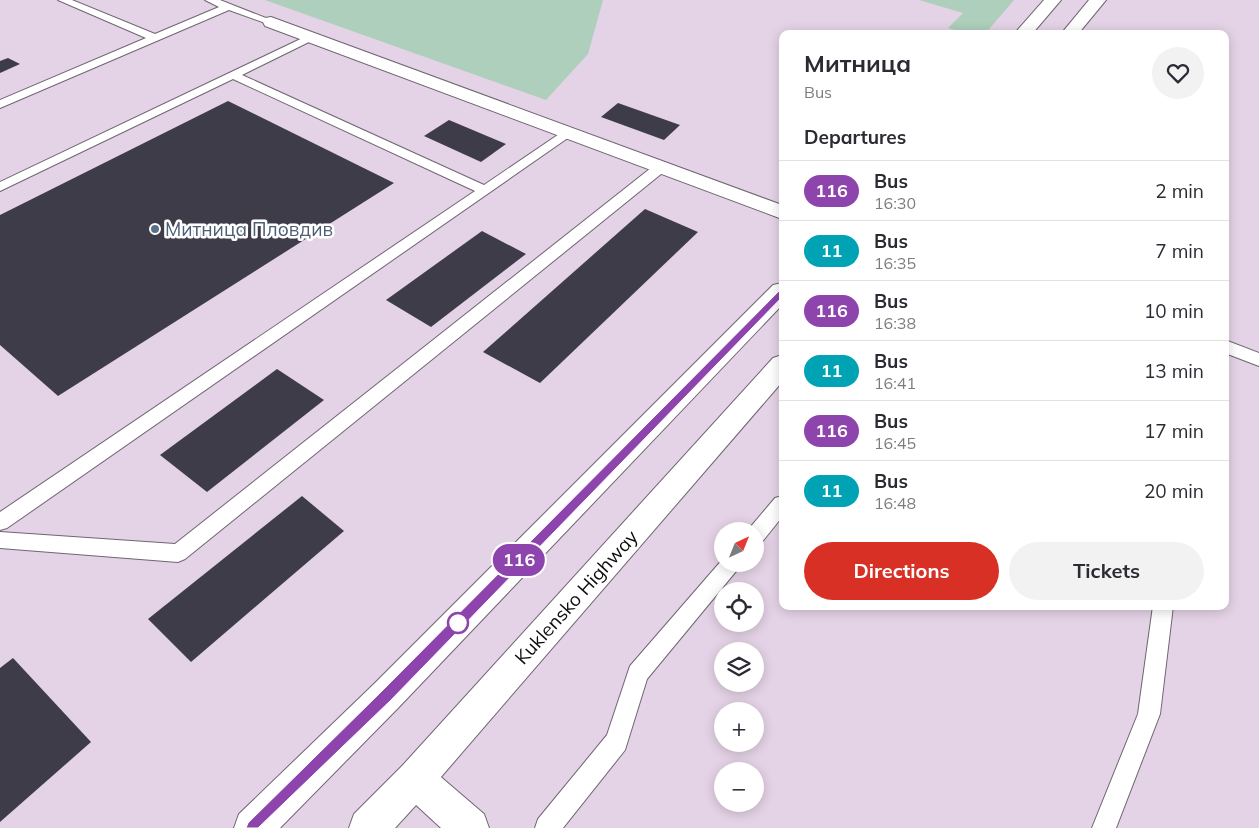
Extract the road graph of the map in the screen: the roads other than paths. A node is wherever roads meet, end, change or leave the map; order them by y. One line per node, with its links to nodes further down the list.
1 (63, 0): 10 (lane)
2 (210, 0): 5 (lane)
3 (1054, 0): 7 (main road)
4 (1098, 0): 8 (main road)
5 (228, 7): 6 (lane); 10 (lane)
6 (270, 22): 9 (main road)
7 (1026, 30)
8 (1072, 30)
9 (311, 37): 11 (lane); 13 (main road)
10 (155, 38): 12 (lane)
11 (234, 75): 15 (lane); 16 (lane)
12 (0, 104)
13 (568, 133): 14 (main road); 16 (lane)
14 (661, 167): 17 (main road); 25 (lane)
15 (0, 187)
16 (485, 190): 23 (lane)
17 (779, 211)
18 (779, 294): 29 (main road)
19 (1229, 348): 20 (lane)
20 (1259, 360)
21 (779, 368): 28 (main road, Kuklensko Highway)
22 (779, 508): 24 (lane)
23 (0, 522)
24 (764, 525)
25 (0, 540)
26 (725, 572): 32 (lane)
27 (1162, 610): 33 (lane)
28 (415, 779): 30 (main road, Kuklensko Highway); 31 (main road)
29 (253, 828)
30 (368, 828)
31 (470, 828)
32 (547, 828)
33 (1104, 828)

